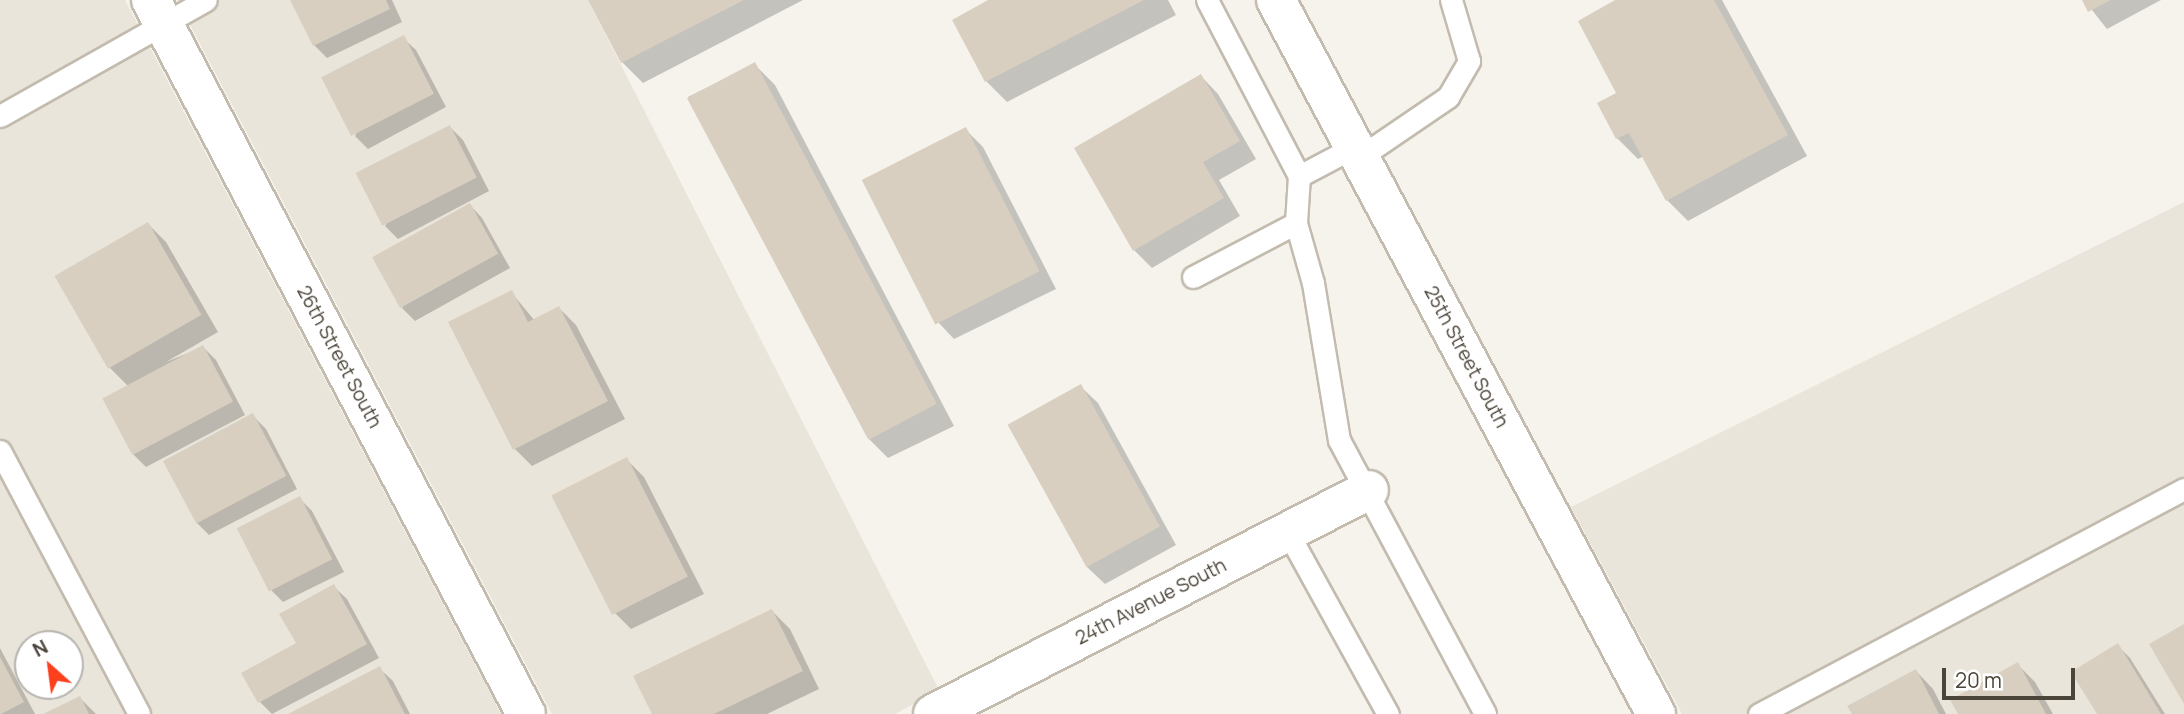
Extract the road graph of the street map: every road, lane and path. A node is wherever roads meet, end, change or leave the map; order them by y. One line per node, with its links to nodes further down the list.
1 (205, 0): 5 (lane)
2 (1207, 0): 8 (lane)
3 (1276, 0): 7 (street, 25th Street South)
4 (1451, 0): 7 (lane)
5 (157, 11): 6 (lane); 17 (street, 26th Street South)
6 (0, 116)
7 (1357, 152): 8 (lane); 20 (street, 25th Street South)
8 (1299, 176): 9 (lane)
9 (1296, 223): 10 (lane); 13 (lane)
10 (1193, 276)
11 (0, 450): 16 (lane)
12 (2184, 489): 21 (lane)
13 (1369, 490): 14 (street, 24th Avenue South); 19 (lane)
14 (1288, 533): 15 (street, 24th Avenue South); 18 (lane)
15 (954, 709)
16 (139, 714)
17 (526, 714)
18 (1388, 714)
19 (1485, 714)
20 (1656, 714)
21 (1759, 714)

